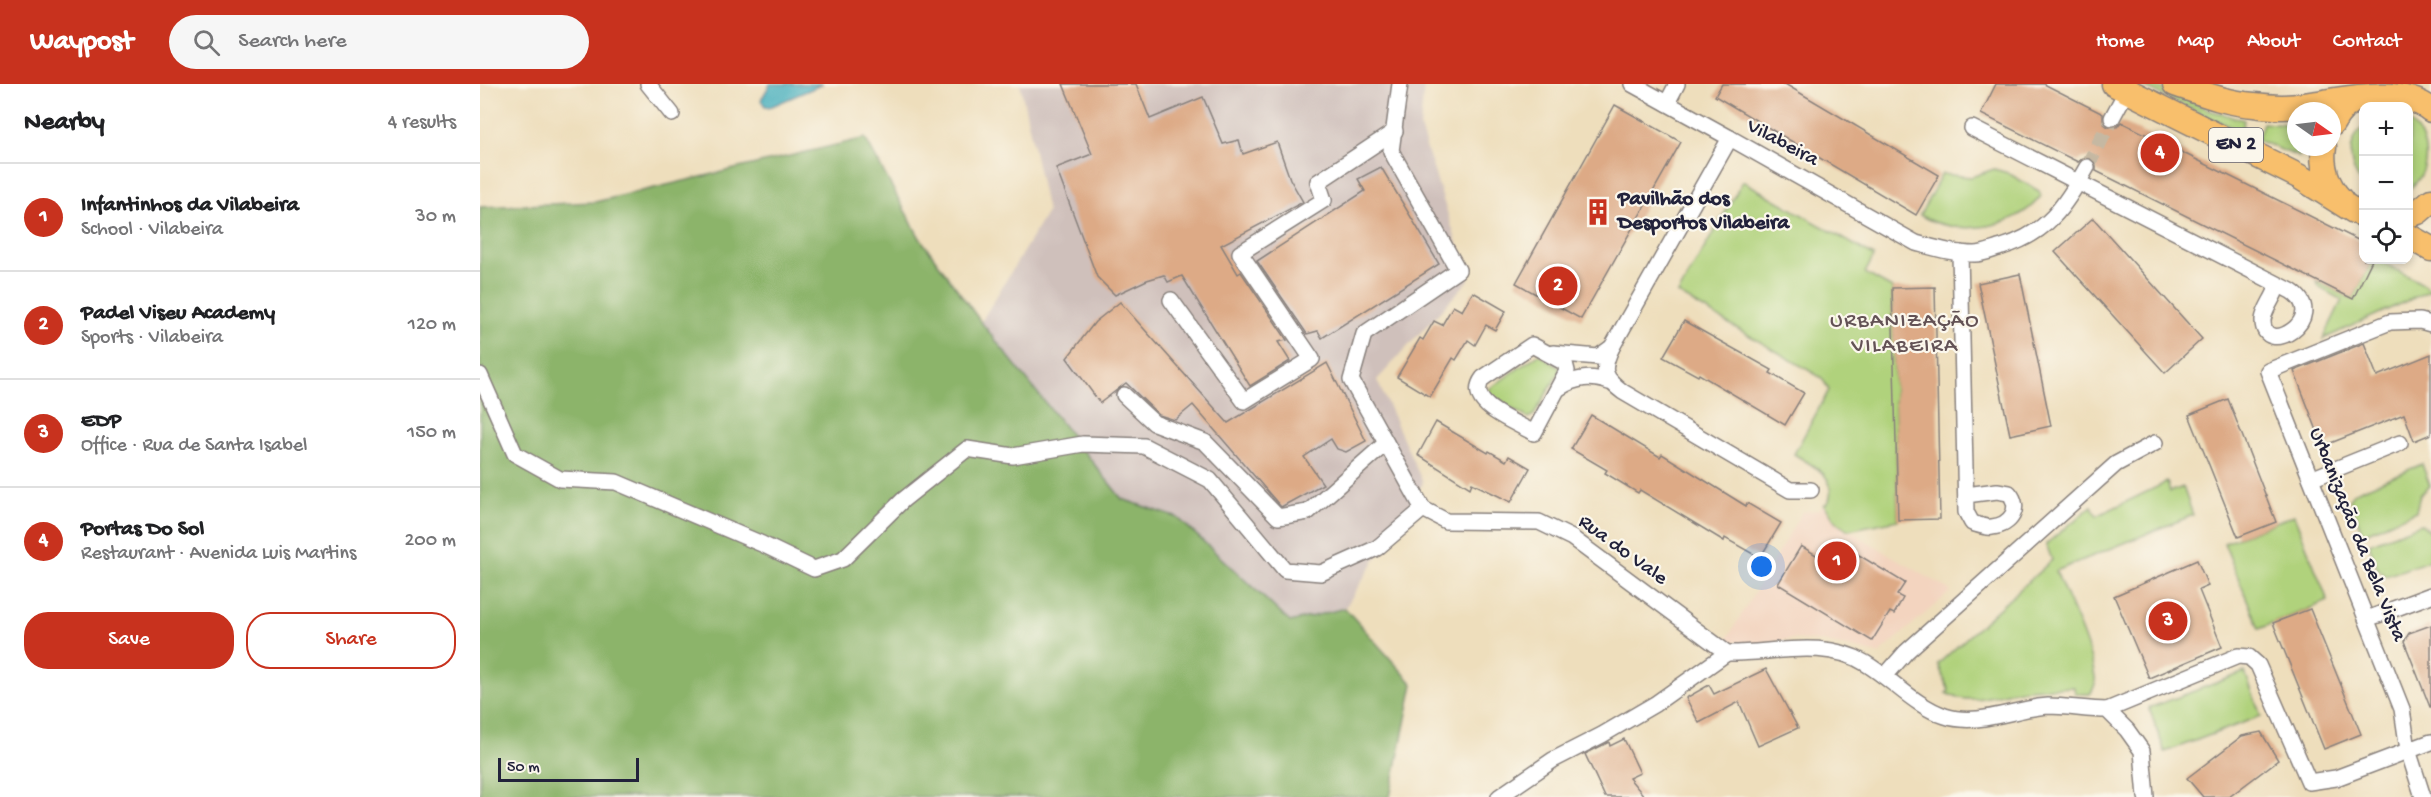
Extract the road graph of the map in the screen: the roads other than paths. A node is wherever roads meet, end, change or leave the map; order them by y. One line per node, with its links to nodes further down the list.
1 (648, 84): 11 (street)
2 (1400, 84): 14 (street)
3 (1632, 84): 8 (street)
4 (1677, 84): 8 (street)
5 (2175, 84): 7 (main road, EN 2)
6 (2121, 87): 12 (street); 20 (main road, EN 2)
7 (2374, 92): 9 (main road, EN 2); 10 (main road)
8 (1667, 103): 15 (street)
9 (2431, 110)
10 (2341, 111)
11 (672, 114)
12 (2112, 118)
13 (1972, 128): 18 (street)
14 (1395, 131): 26 (street); 34 (street)
15 (1730, 138): 24 (street, Vilabeira); 28 (street, Vilabeira)
16 (2322, 156): 20 (main road, EN 2)
17 (2087, 167): 18 (street, Vilabeira)
18 (2078, 183): 24 (street, Vilabeira); 25 (street)
19 (2431, 201): 21 (main road)
20 (2359, 213)
21 (2413, 214)
22 (2413, 238): 23 (main road)
23 (2431, 249)
24 (1960, 253): 39 (street)
25 (2274, 283)
26 (1171, 300)
27 (2431, 324): 37 (street, Urbanização da Bela Vista)
28 (1612, 347): 29 (street); 31 (street, Vilabeira)
29 (1544, 352): 32 (street); 32 (street)
30 (480, 375): 40 (street)
31 (1609, 382): 32 (street); 38 (street)
32 (1559, 388)
33 (1124, 395): 34 (street)
34 (1386, 442): 40 (street)
35 (2155, 443): 44 (street)
36 (2400, 443): 37 (street)
37 (2311, 479): 42 (street, Urbanização da Bela Vista)
38 (1811, 490)
39 (1966, 495)
40 (1423, 509): 43 (street, Rua do Vale)
41 (2431, 595): 42 (street)
42 (2367, 619): 47 (street, Urbanização da Bela Vista)
43 (1727, 653): 44 (street); 48 (street)
44 (1884, 676): 45 (street)
45 (2107, 711): 47 (street); 49 (street)
46 (2431, 742): 47 (street)
47 (2408, 750): 50 (street, Urbanização da Bela Vista)
48 (1499, 797)
49 (2146, 797)
50 (2423, 797)

